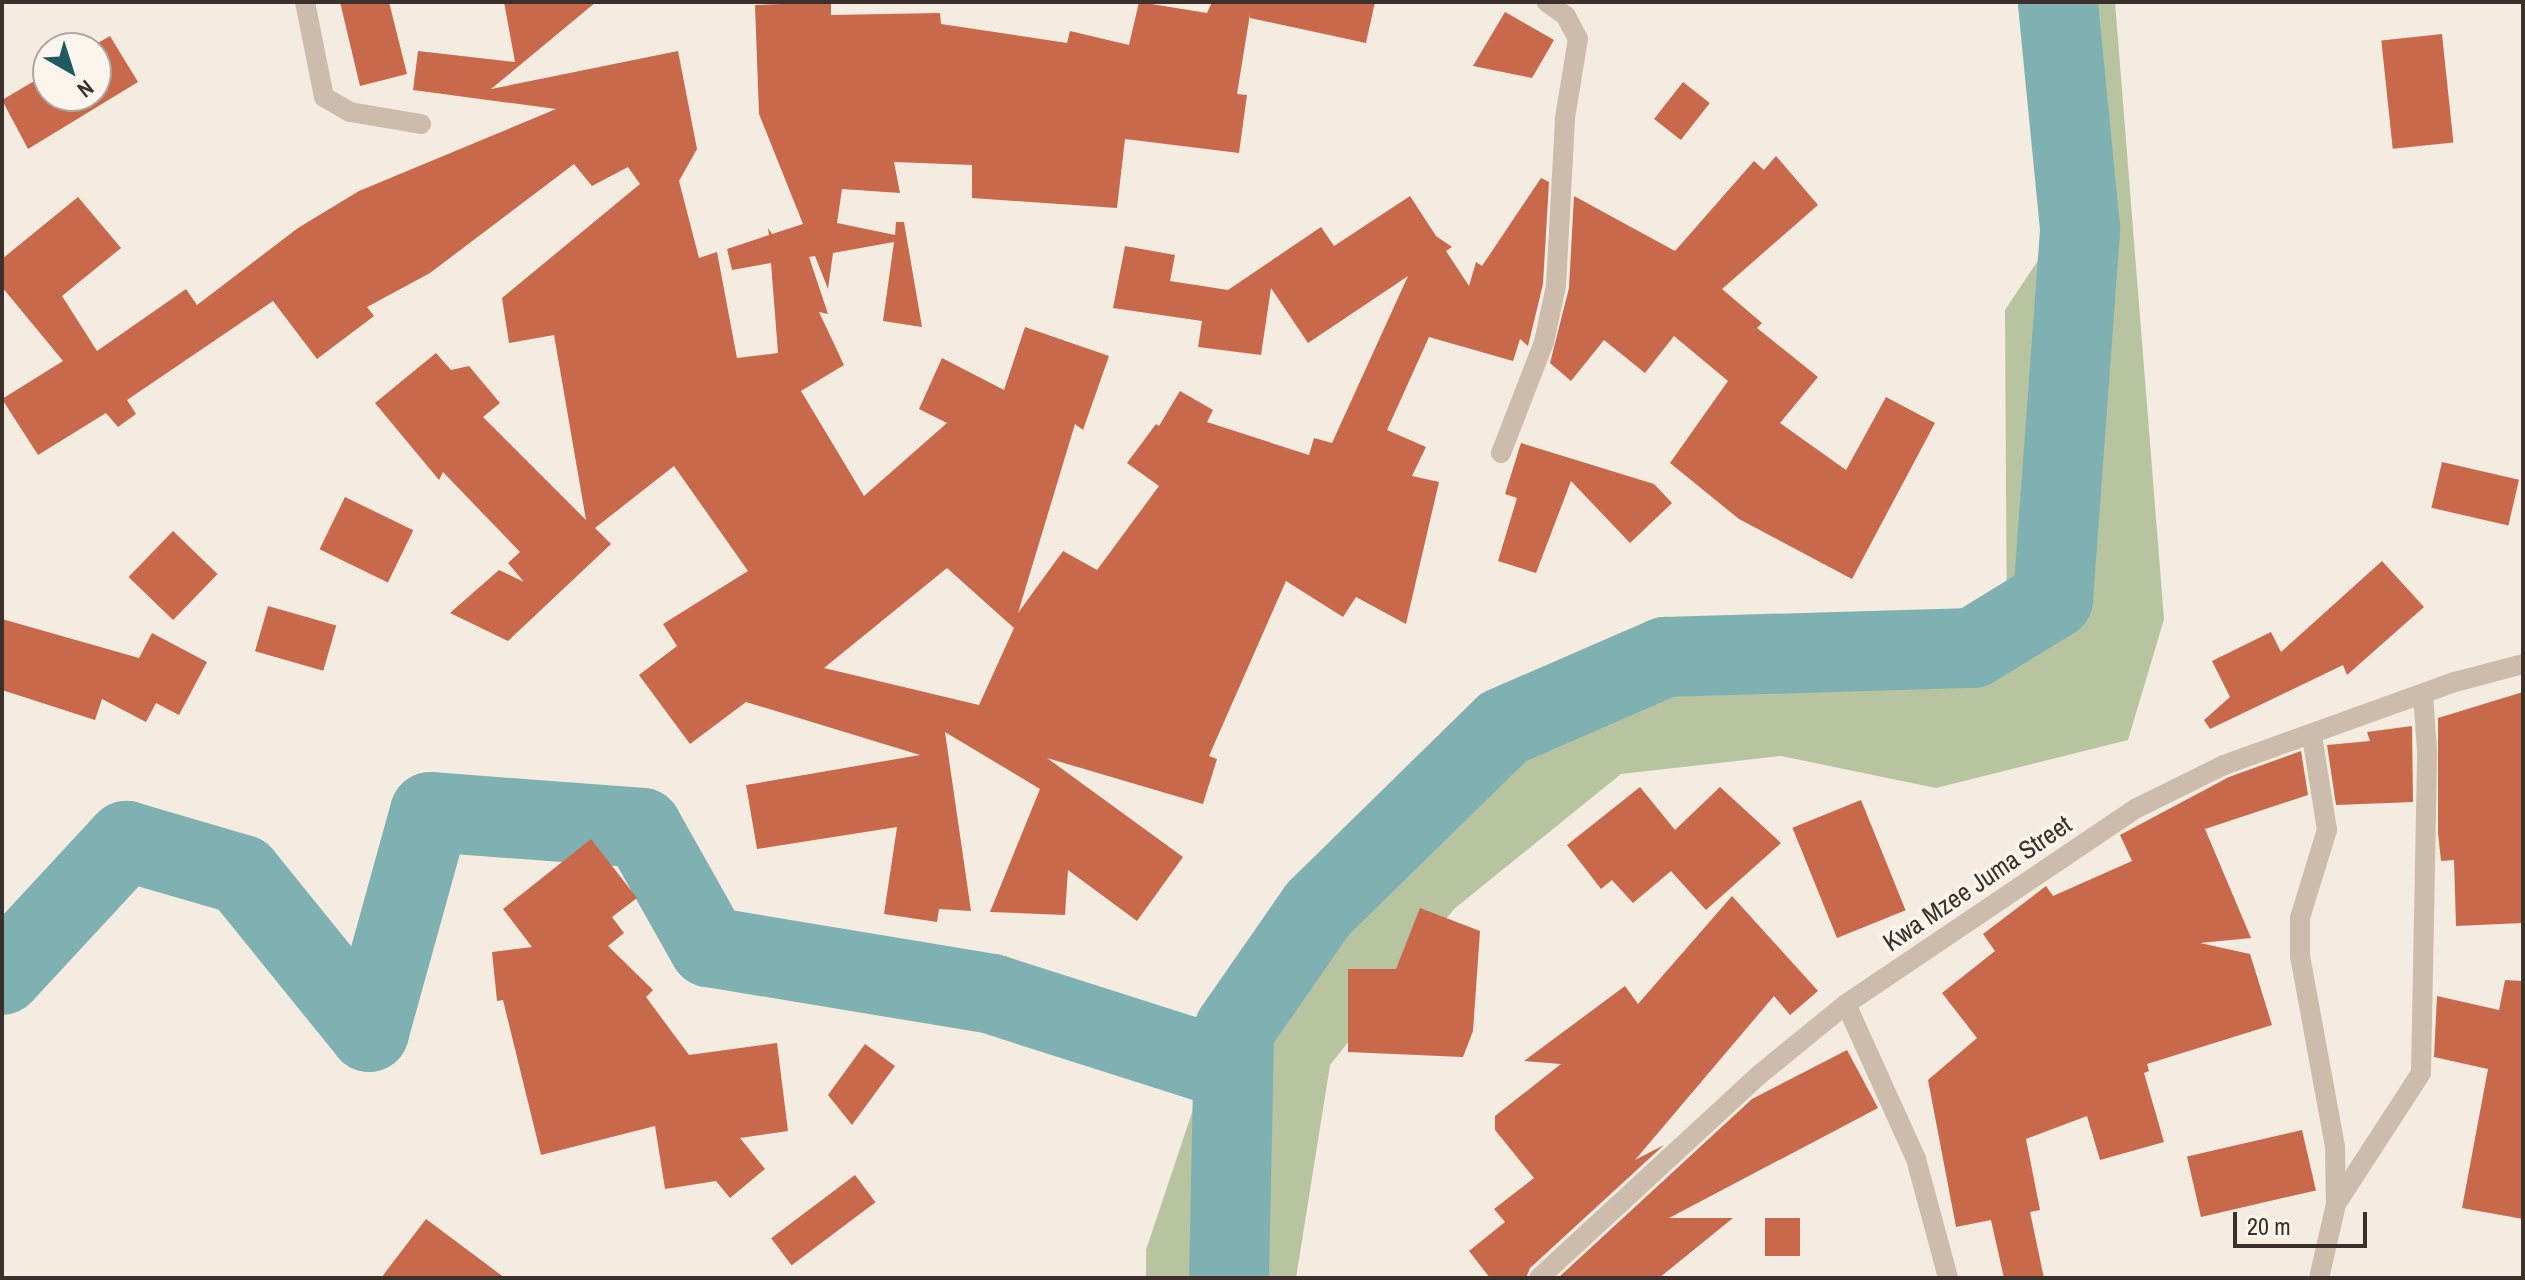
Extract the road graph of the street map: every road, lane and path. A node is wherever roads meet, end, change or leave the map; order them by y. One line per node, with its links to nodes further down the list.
1 (305, 2): 3 (street)
2 (1547, 2): 4 (street)
3 (421, 124)
4 (1501, 453)
5 (2523, 664): 6 (street, Kwa Mzee Juma Street)
6 (2423, 694): 7 (street, Kwa Mzee Juma Street); 9 (street)
7 (2312, 736): 8 (street, Kwa Mzee Juma Street); 9 (street)
8 (1846, 1004): 10 (street, Kwa Mzee Juma Street); 11 (street)
9 (2336, 1204): 12 (street)
10 (1539, 1278)
11 (1948, 1278)
12 (2319, 1278)

